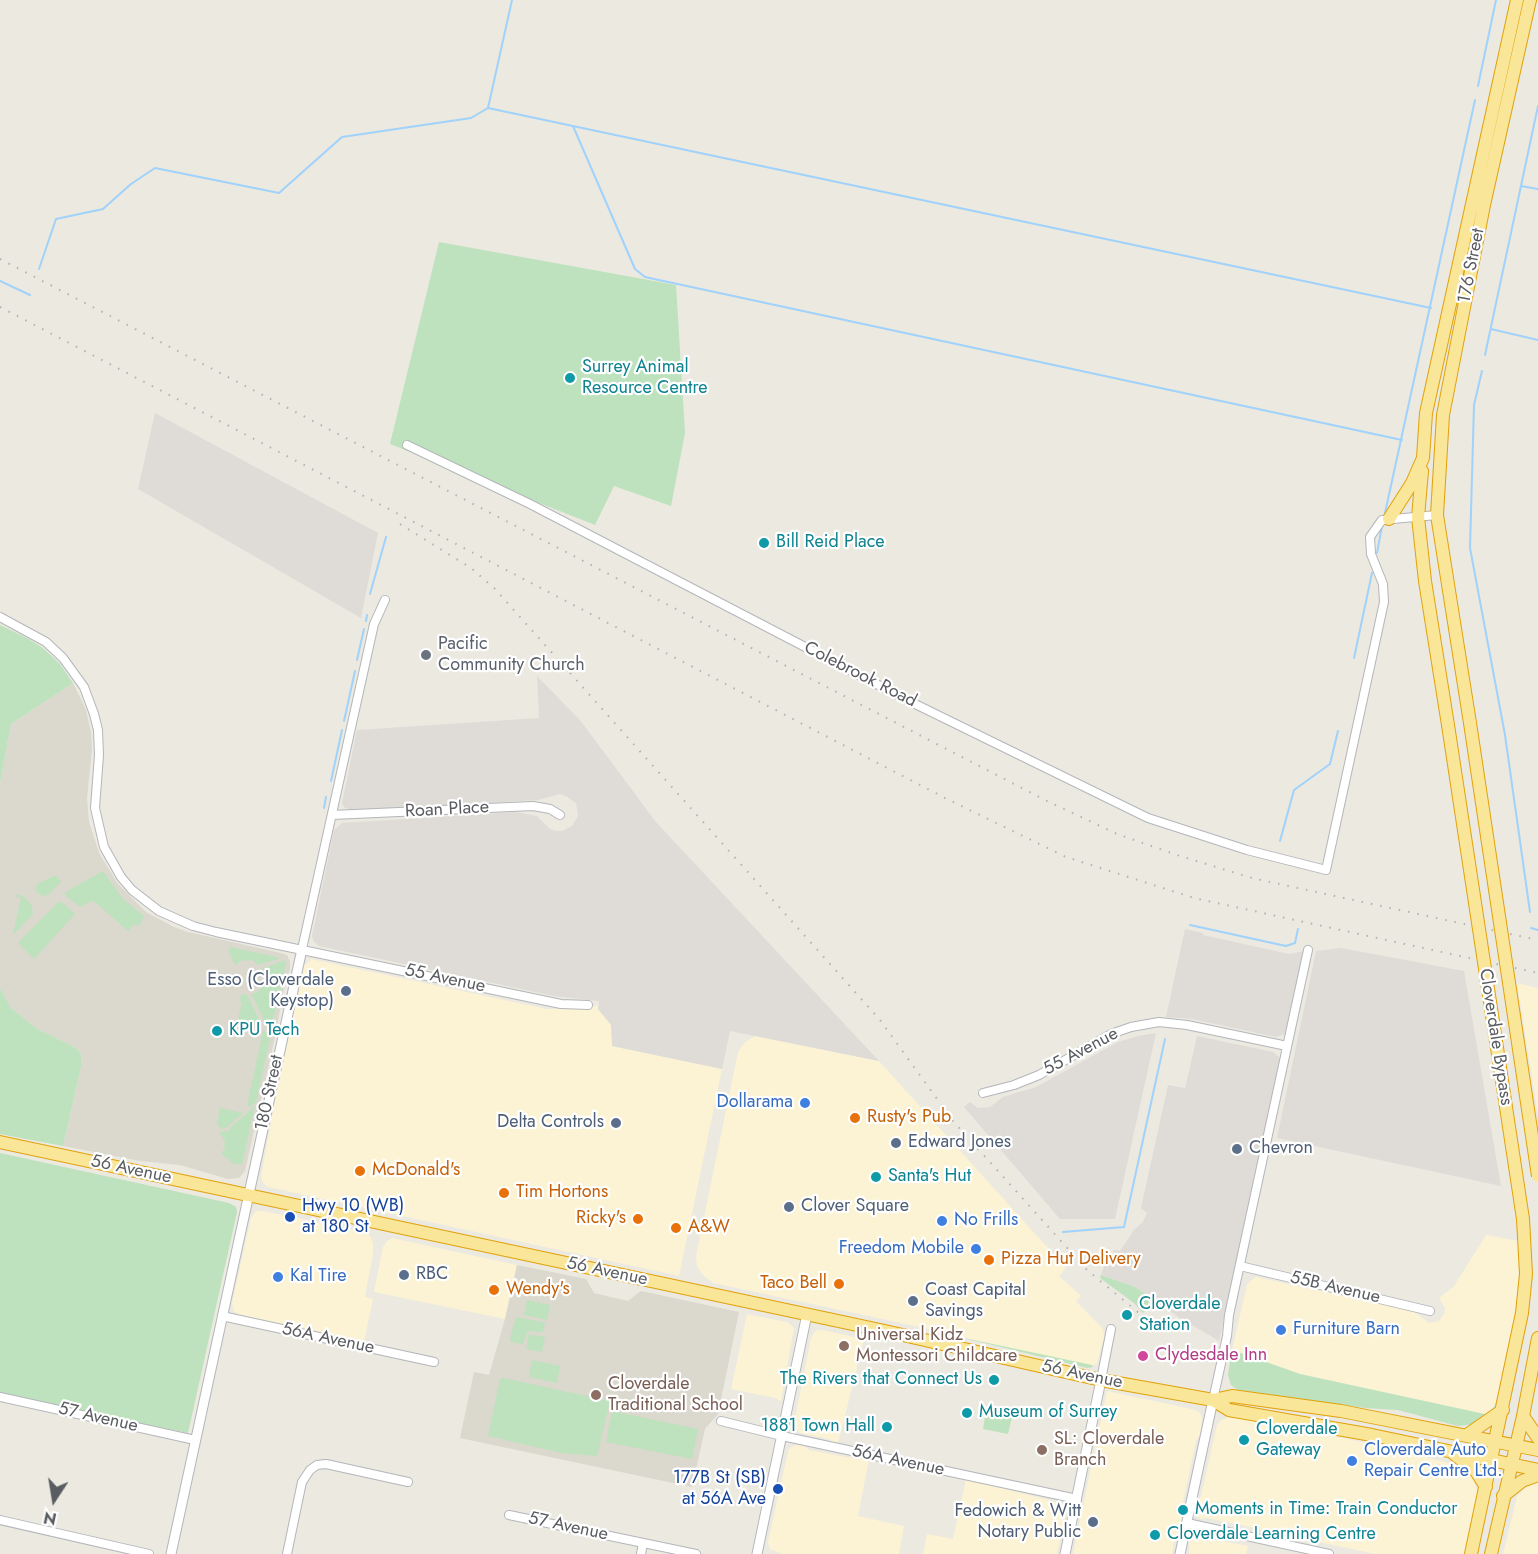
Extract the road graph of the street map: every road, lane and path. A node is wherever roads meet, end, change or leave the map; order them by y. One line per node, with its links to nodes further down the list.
1 (1516, 0): 4 (highway)
2 (1530, 0): 5 (highway, 176 Street)
3 (407, 446): 7 (street, Colebrook Road)
4 (1423, 458): 6 (highway); 7 (highway)
5 (1437, 515): 6 (street); 18 (highway, Cloverdale Bypass, bridge)
6 (1418, 517): 7 (street); 30 (highway, Cloverdale Bypass, bridge)
7 (1389, 519)
8 (385, 600): 10 (street, 180 Street)
9 (0, 617): 12 (street, 55 Avenue)
10 (332, 815): 11 (street, Roan Place); 12 (street, 180 Street)
11 (560, 815)
12 (302, 949): 14 (street, 55 Avenue); 19 (street, 180 Street)
13 (1308, 950): 15 (street)
14 (588, 1005)
15 (1287, 1046): 16 (street, 55 Avenue); 20 (street)
16 (983, 1093)
17 (0, 1142): 19 (highway, 56 Avenue)
18 (1538, 1176)
19 (248, 1195): 22 (highway, 56 Avenue); 23 (street, 180 Street)
20 (1240, 1266): 21 (street, 55B Avenue); 29 (street)
21 (1430, 1311)
22 (807, 1314): 27 (highway, 56 Avenue); 33 (street)
23 (222, 1316): 26 (street, 56A Avenue); 36 (street, 180 Street)
24 (1111, 1329): 27 (street)
25 (1538, 1338): 31 (highway)
26 (434, 1362)
27 (1101, 1380): 29 (highway, 56 Avenue); 47 (street)
28 (0, 1396): 36 (street, 57 Avenue)
29 (1214, 1400): 34 (highway, 56 Avenue); 40 (highway, 56 Avenue); 50 (street)
30 (1503, 1410): 34 (highway); 37 (highway, Cloverdale Bypass)
31 (1523, 1416): 35 (highway); 38 (highway)
32 (721, 1421): 33 (street, 56A Avenue)
33 (782, 1436): 47 (street, 56A Avenue); 57 (street)
34 (1467, 1436): 37 (highway, 56 Avenue)
35 (1538, 1438)
36 (195, 1440): 53 (street, 180 Street)
37 (1496, 1442): 38 (highway, 56 Avenue); 41 (highway, Cloverdale Bypass)
38 (1516, 1446): 39 (highway, 56 Avenue); 42 (highway)
39 (1538, 1450)
40 (1450, 1452): 41 (highway, 56 Avenue); 45 (highway)
41 (1492, 1460): 42 (highway, 56 Avenue); 45 (highway, Cloverdale Bypass)
42 (1512, 1464): 43 (highway, 56 Avenue); 46 (highway)
43 (1538, 1472): 46 (highway)
44 (408, 1482): 54 (street)
45 (1486, 1487): 61 (highway, Cloverdale Bypass)
46 (1503, 1496): 62 (highway)
47 (1077, 1499): 58 (street)
48 (509, 1515): 51 (street, 57 Avenue)
49 (0, 1520): 52 (street)
50 (1187, 1523): 59 (street); 60 (street)
51 (643, 1543): 55 (street); 56 (street, 57 Avenue)
52 (149, 1554)
53 (171, 1554)
54 (287, 1554)
55 (641, 1554)
56 (696, 1554)
57 (757, 1554)
58 (1065, 1554)
59 (1180, 1554)
60 (1329, 1554)
61 (1472, 1554)
62 (1491, 1554)

